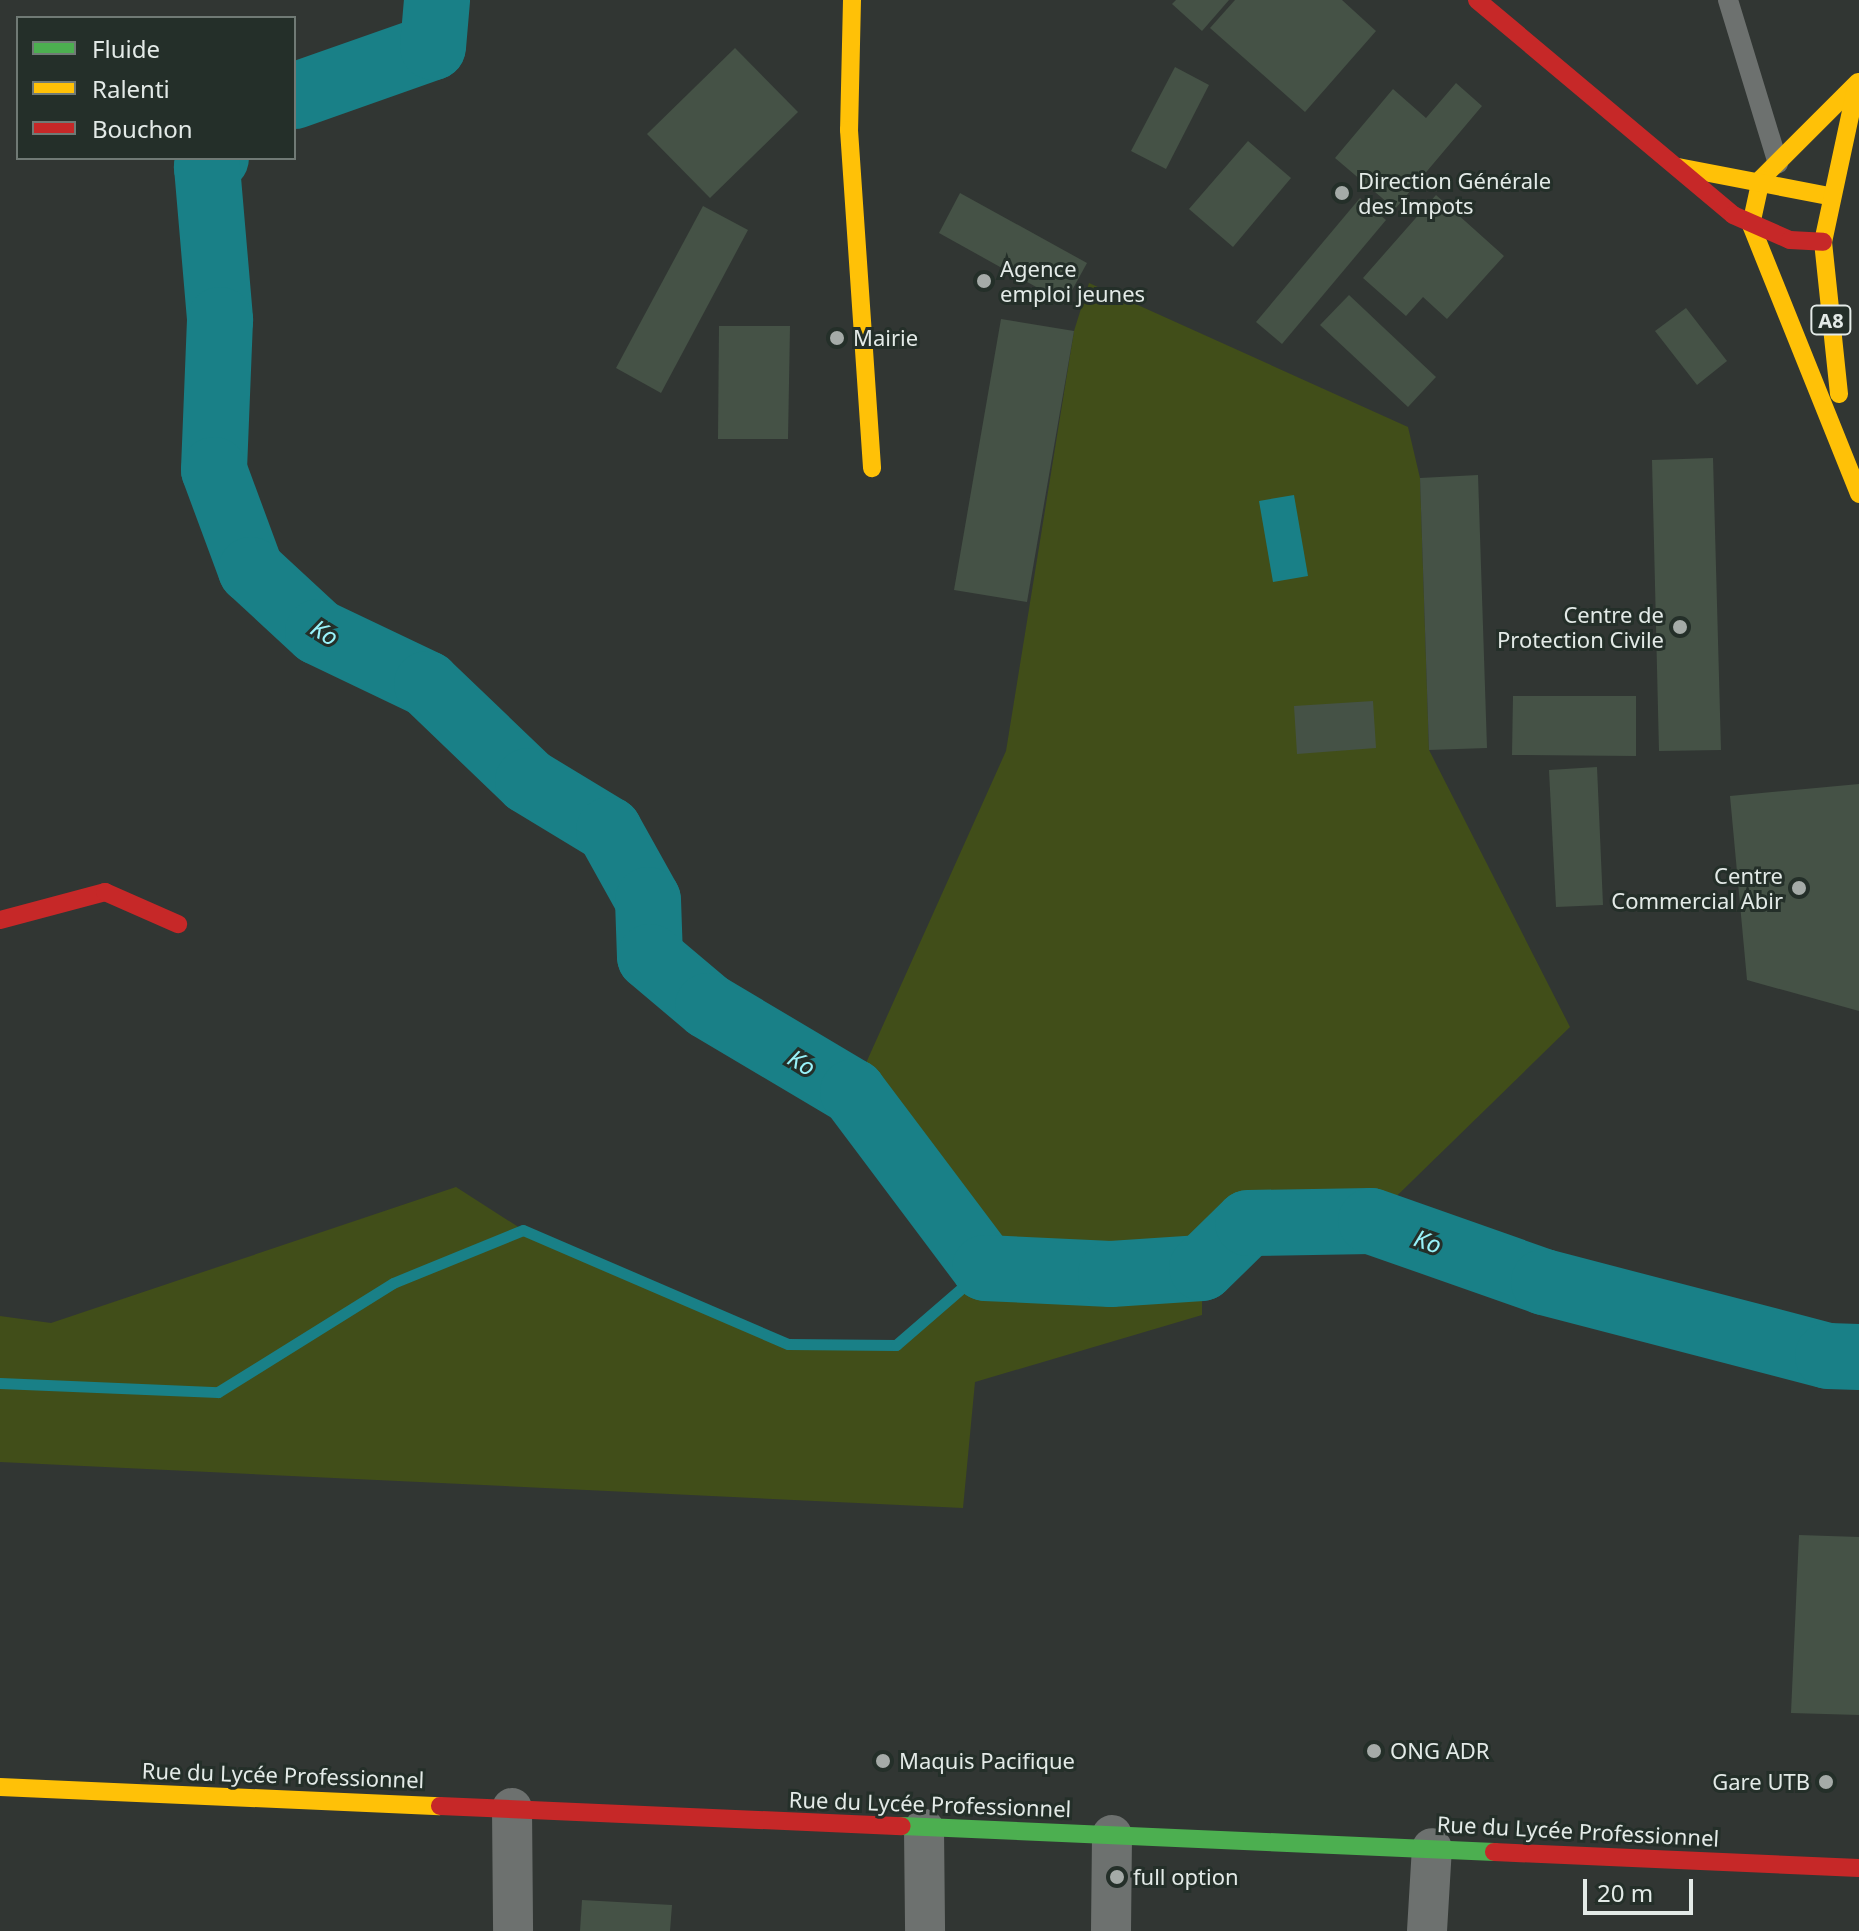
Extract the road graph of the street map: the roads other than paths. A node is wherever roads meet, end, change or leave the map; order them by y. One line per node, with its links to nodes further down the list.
1 (852, 0): 12 (main road)
2 (1477, 0): 6 (main road)
3 (1728, 0): 5 (lane)
4 (1859, 80): 5 (main road, A8); 8 (main road, A8)
5 (1778, 164): 7 (main road, A8)
6 (1678, 167): 7 (main road); 9 (main road)
7 (1761, 179): 8 (main road); 9 (main road)
8 (1829, 196): 10 (main road, A8)
9 (1751, 225): 10 (main road); 11 (main road, A8)
10 (1823, 242): 11 (main road, A8)
11 (1845, 445): 13 (main road, A8)
12 (872, 468)
13 (1859, 494)
14 (0, 920): 15 (main road)
15 (178, 924)
16 (0, 1787): 17 (main road, Rue du Lycée Professionnel)
17 (512, 1808): 18 (main road, Rue du Lycée Professionnel); 22 (street)
18 (924, 1829): 19 (main road, Rue du Lycée Professionnel); 23 (street)
19 (1112, 1835): 20 (main road, Rue du Lycée Professionnel); 24 (street)
20 (1432, 1848): 21 (main road, Rue du Lycée Professionnel); 25 (street)
21 (1859, 1868)
22 (513, 1931)
23 (925, 1931)
24 (1111, 1931)
25 (1427, 1931)

